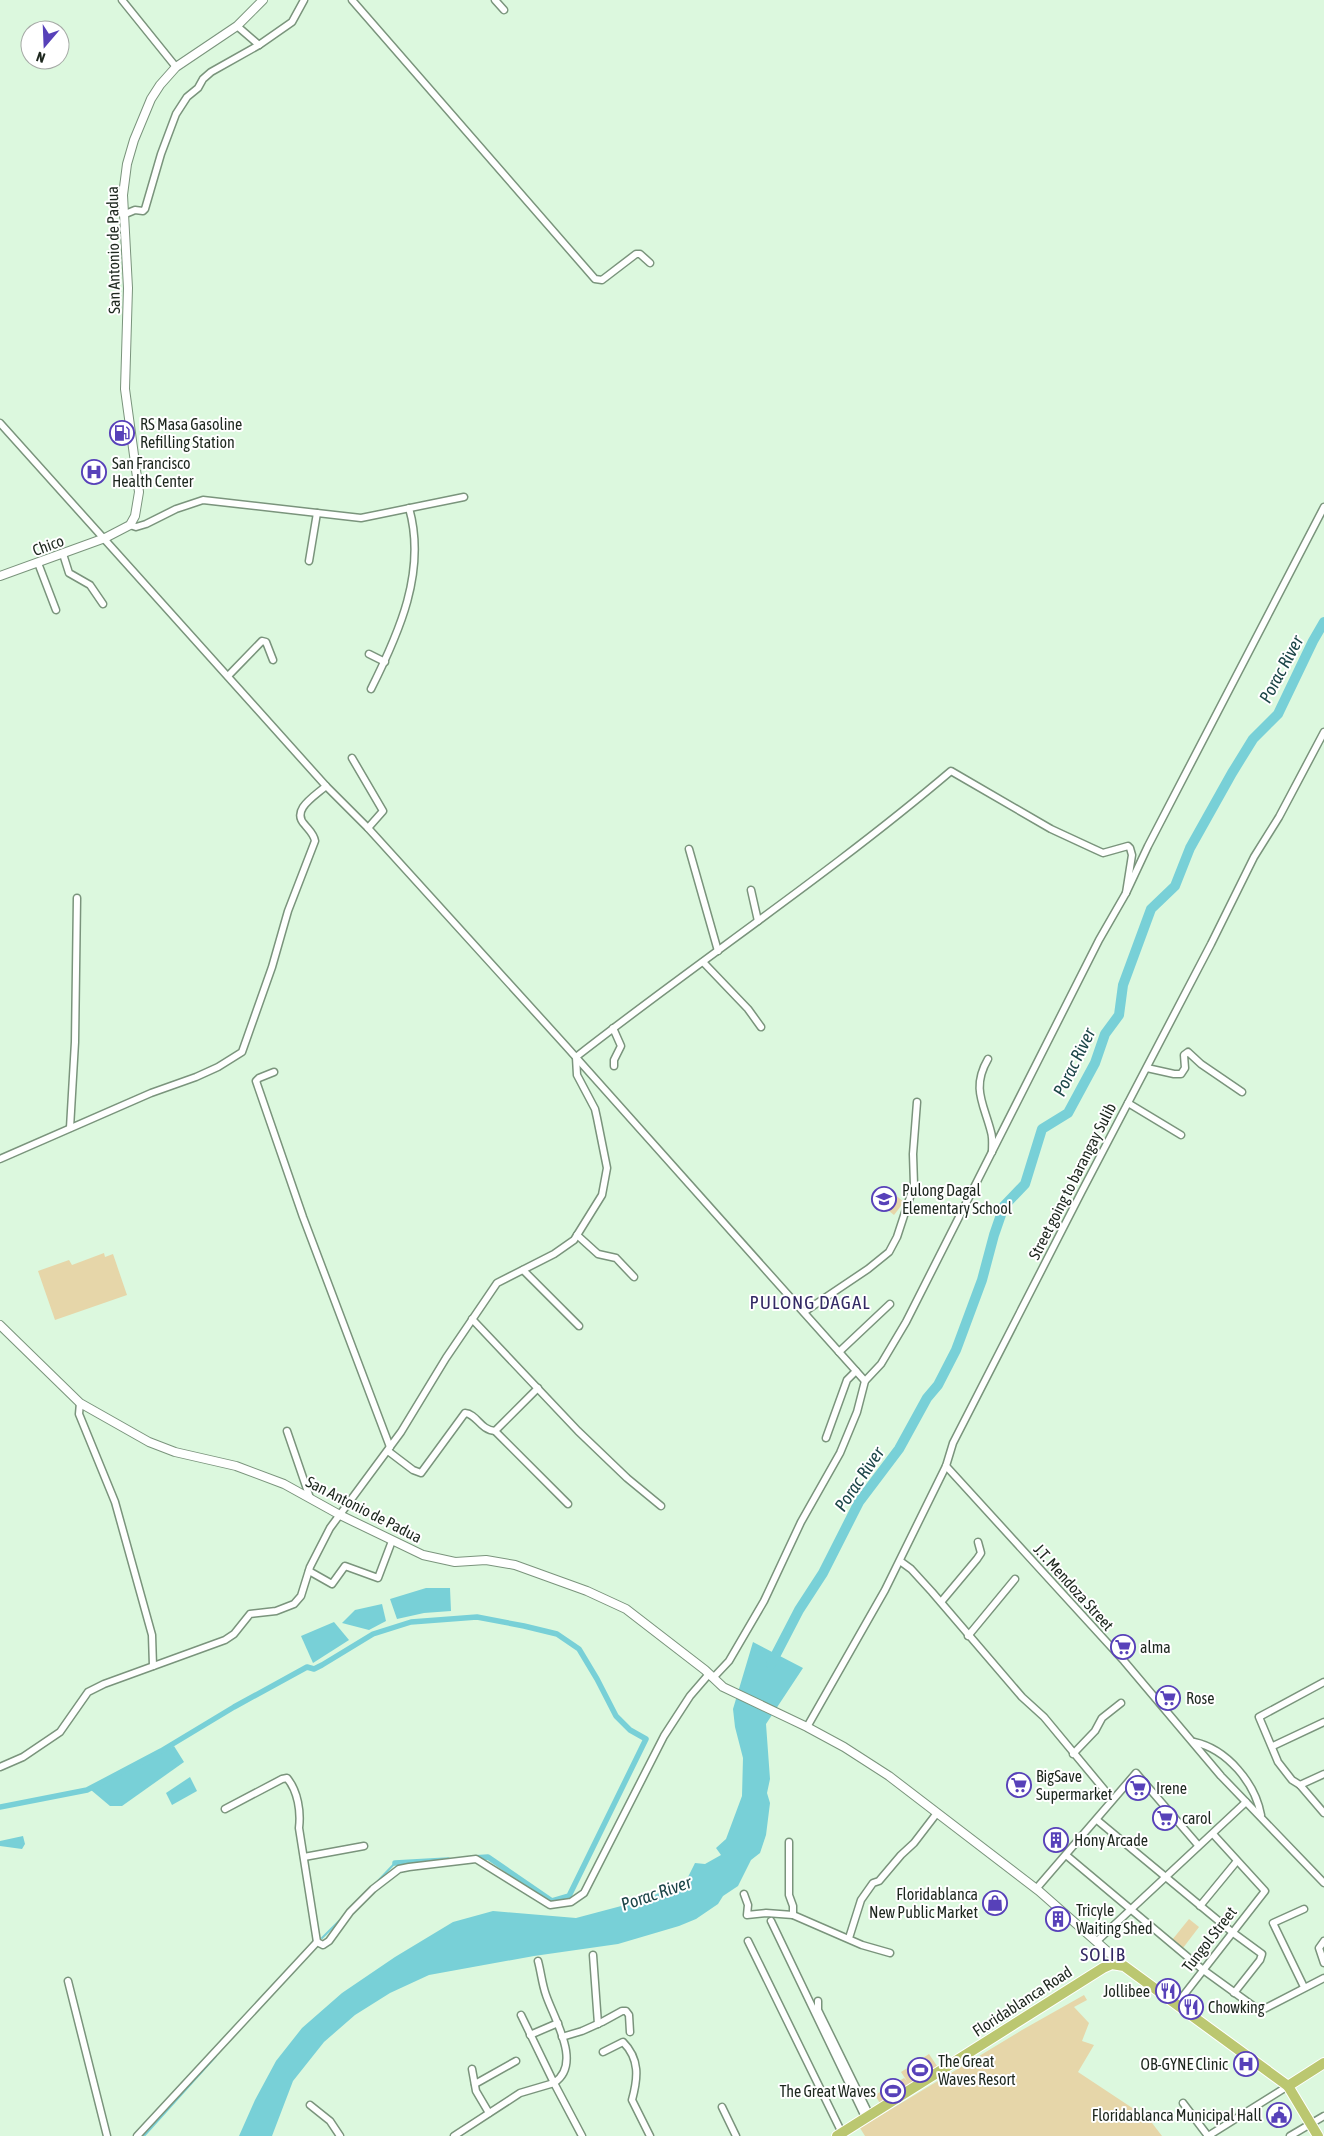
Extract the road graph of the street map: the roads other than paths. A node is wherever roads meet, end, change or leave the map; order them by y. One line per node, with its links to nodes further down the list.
1 (122, 0): 9 (street)
2 (263, 0): 7 (street, San Antonio de Padua)
3 (304, 0): 8 (street)
4 (352, 0): 11 (street)
5 (495, 0): 6 (street)
6 (504, 10)
7 (236, 26): 8 (street); 9 (street, San Antonio de Padua)
8 (259, 45): 10 (street)
9 (176, 67): 10 (street, San Antonio de Padua)
10 (123, 215): 17 (street, San Antonio de Padua)
11 (650, 263)
12 (0, 423): 18 (street)
13 (464, 497): 15 (street)
14 (1324, 507): 36 (street)
15 (409, 508): 16 (street); 27 (street)
16 (316, 513): 17 (street); 20 (street)
17 (130, 524): 18 (street)
18 (105, 538): 19 (street, Chico); 28 (street)
19 (63, 554): 21 (street, Chico); 23 (street)
20 (309, 560)
21 (38, 563): 22 (street, Chico); 24 (street)
22 (0, 576)
23 (103, 604)
24 (56, 610)
25 (369, 654): 27 (street)
26 (273, 660): 28 (street)
27 (385, 662): 29 (street)
28 (228, 676): 32 (street)
29 (371, 689)
30 (1324, 732): 46 (street, Street going to barangay Sulib)
31 (352, 758): 33 (street)
32 (326, 786): 33 (street); 51 (street)
33 (368, 828): 43 (street)
34 (689, 849): 39 (street)
35 (751, 890): 38 (street)
36 (1126, 892): 38 (street); 53 (street)
37 (77, 898): 51 (street)
38 (758, 921): 39 (street)
39 (718, 951): 40 (street)
40 (702, 962): 41 (street); 42 (street)
41 (761, 1027)
42 (612, 1028): 43 (street); 45 (street)
43 (576, 1057): 55 (street); 59 (street)
44 (988, 1059): 53 (street)
45 (614, 1066)
46 (1147, 1068): 48 (street); 50 (street, Street going to barangay Sulib)
47 (274, 1072): 71 (street)
48 (1242, 1092)
49 (916, 1102): 59 (street)
50 (1128, 1103): 52 (street); 72 (street, Street going to barangay Sulib)
51 (70, 1128): 54 (street)
52 (1181, 1135)
53 (992, 1153): 65 (street)
54 (0, 1159)
55 (578, 1235): 56 (street); 57 (street)
56 (524, 1270): 60 (street); 62 (street)
57 (634, 1277)
58 (890, 1304): 63 (street)
59 (804, 1312): 63 (street)
60 (472, 1320): 66 (street); 71 (street)
61 (0, 1324): 67 (street, San Antonio de Padua)
62 (579, 1326)
63 (839, 1352): 64 (street)
64 (856, 1371): 65 (street); 70 (street)
65 (865, 1381): 85 (street)
66 (538, 1388): 69 (street); 75 (street)
67 (80, 1403): 73 (street, San Antonio de Padua); 84 (street)
68 (287, 1431): 73 (street)
69 (494, 1431): 71 (street); 74 (street)
70 (826, 1438)
71 (389, 1449): 76 (street)
72 (946, 1466): 79 (street, Street going to barangay Sulib); 90 (street, J.T. Mendoza Street)
73 (310, 1498): 76 (street, San Antonio de Padua)
74 (568, 1504)
75 (661, 1506)
76 (340, 1515): 77 (street, San Antonio de Padua); 80 (street)
77 (392, 1541): 80 (street); 85 (street, San Antonio de Padua)
78 (978, 1542): 82 (street)
79 (900, 1560): 82 (street); 89 (street, Street going to barangay Sulib)
80 (308, 1570): 84 (street)
81 (1015, 1579): 83 (street)
82 (941, 1602): 83 (street)
83 (968, 1636): 92 (street)
84 (153, 1666): 93 (street)
85 (711, 1676): 89 (street, San Antonio de Padua); 124 (street)
86 (1324, 1682): 91 (street)
87 (1121, 1703): 92 (street)
88 (1324, 1722): 91 (street)
89 (807, 1726): 99 (street, San Antonio de Padua)
90 (1194, 1741): 97 (street, J.T. Mendoza Street); 101 (street)
91 (1273, 1746): 95 (street)
92 (1073, 1754): 96 (street)
93 (0, 1767)
94 (1324, 1774): 95 (street)
95 (1300, 1786): 100 (street)
96 (1112, 1799): 102 (street); 105 (street)
97 (1246, 1802): 101 (street, J.T. Mendoza Street); 103 (street)
98 (225, 1809): 108 (street)
99 (937, 1813): 112 (street, San Antonio de Padua); 120 (street)
100 (1324, 1813)
101 (1261, 1816): 111 (street, J.T. Mendoza Street)
102 (1097, 1820): 107 (street); 110 (street)
103 (1213, 1834): 105 (street); 109 (street)
104 (789, 1842): 117 (street)
105 (1198, 1845): 110 (street)
106 (364, 1846): 108 (street)
107 (1066, 1856): 112 (street); 116 (street)
108 (304, 1857): 124 (street)
109 (1237, 1861): 114 (street); 119 (street, Tungol Street)
110 (1165, 1877): 114 (street); 116 (street)
111 (1324, 1883)
112 (1036, 1889): 122 (street, San Antonio de Padua)
113 (744, 1894): 117 (street)
114 (1200, 1906): 119 (street)
115 (1304, 1909): 133 (street)
116 (1130, 1910): 122 (street); 130 (street)
117 (793, 1915): 120 (street)
118 (771, 1921): 155 (street)
119 (1232, 1932): 130 (street, Tungol Street); 134 (street)
120 (849, 1938): 125 (street)
121 (748, 1941): 157 (street)
122 (1097, 1941): 129 (street, San Antonio de Padua)
123 (1324, 1941): 128 (street)
124 (317, 1942): 159 (street)
125 (890, 1953)
126 (594, 1955): 139 (street)
127 (538, 1960): 138 (street)
128 (1324, 1963)
129 (1124, 1966): 136 (main road); 155 (main road, Floridablanca Road)
130 (1202, 1969): 134 (street); 136 (street, Tungol Street)
131 (1324, 1978): 133 (street)
132 (68, 1981): 158 (street)
133 (1304, 1988): 134 (street)
134 (1234, 1993)
135 (818, 2001): 155 (street)
136 (1176, 2005): 149 (main road)
137 (521, 2015): 141 (street)
138 (558, 2023): 141 (street); 142 (street)
139 (598, 2024): 140 (street); 142 (street)
140 (630, 2032)
141 (530, 2035): 147 (street)
142 (562, 2037): 147 (street)
143 (603, 2052): 163 (street)
144 (516, 2062): 148 (street)
145 (1324, 2063): 149 (main road)
146 (472, 2069): 148 (street)
147 (554, 2083): 153 (street); 162 (street)
148 (475, 2084): 153 (street)
149 (1288, 2086): 156 (main road); 165 (street)
150 (1183, 2103): 165 (street)
151 (310, 2105): 160 (street)
152 (722, 2107): 164 (street)
153 (489, 2113): 161 (street)
154 (1324, 2116): 156 (street)
155 (868, 2117): 157 (main road, Floridablanca Road)
156 (1311, 2124): 166 (street); 167 (main road)
157 (839, 2135)
158 (106, 2136)
159 (137, 2136)
160 (340, 2136)
161 (454, 2136)
162 (582, 2136)
163 (650, 2136)
164 (736, 2136)
165 (1208, 2136)
166 (1290, 2136)
167 (1318, 2136)

